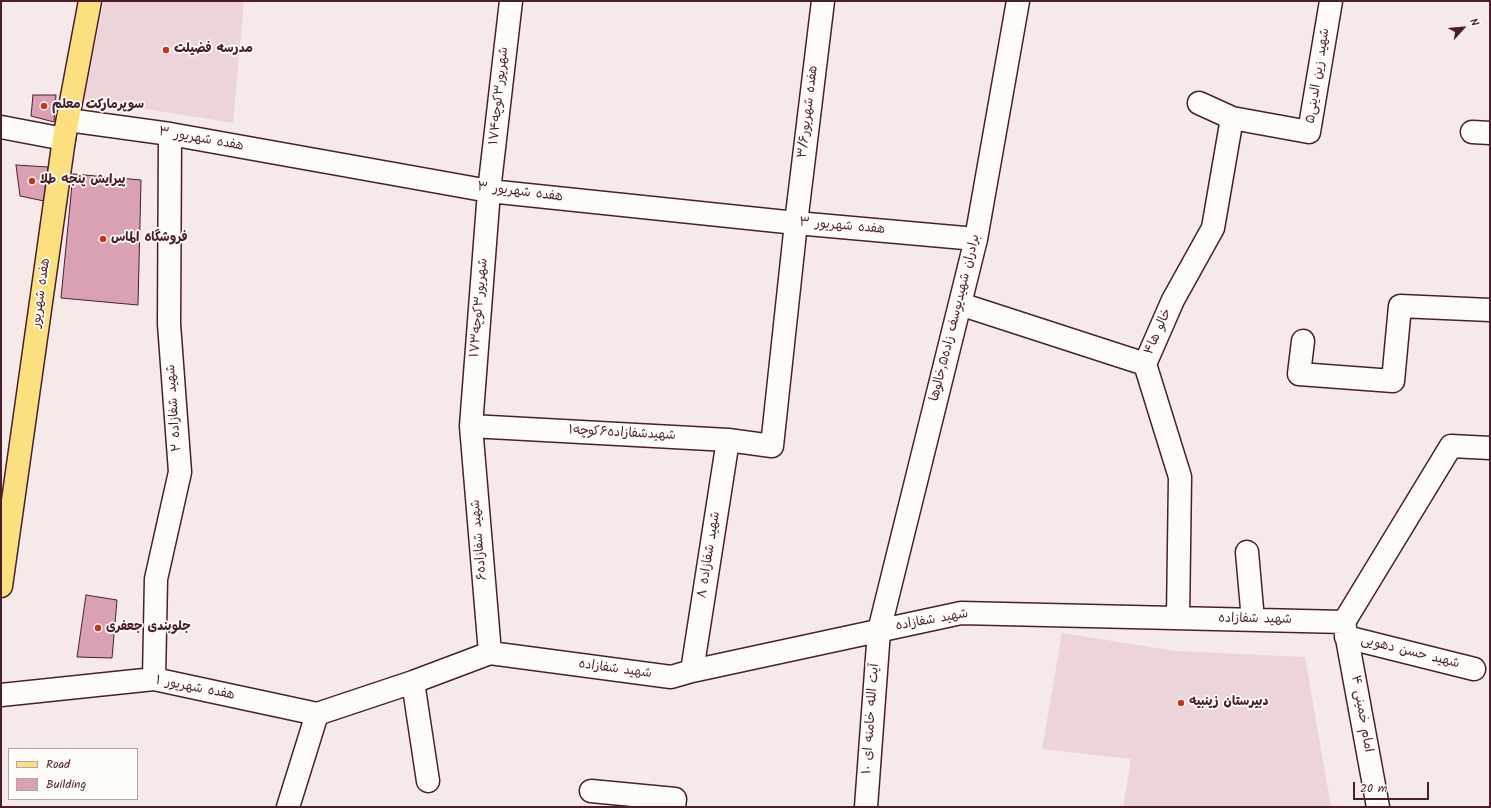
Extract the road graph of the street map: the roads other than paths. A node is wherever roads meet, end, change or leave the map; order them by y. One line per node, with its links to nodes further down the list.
1 (90, 1): 9 (main road, هفده شهریور)
2 (511, 1): 11 (street, ۱۷شهریور۳کوچه۴)
3 (823, 1): 12 (street, هفده شهریور۳/۶)
4 (1018, 1): 13 (street, برادران شهیدیوسف زاده۵,خالوها)
5 (1331, 1): 7 (street, شهید زین الدینی۵)
6 (1199, 103): 7 (street, شهید زین الدینی۵)
7 (1232, 118): 17 (street, خالو ها۴)
8 (1, 127): 9 (street, هفده شهریور ۳)
9 (66, 130): 10 (street, هفده شهریور ۳); 23 (main road, هفده شهریور)
10 (170, 134): 11 (street, هفده شهریور ۳); 31 (street, شهید شفازاده ۲)
11 (489, 191): 12 (street, هفده شهریور ۳); 18 (street, ۱۷شهریور۳کوچه۳)
12 (796, 223): 13 (street, هفده شهریور ۳); 20 (street, هفده شهریور۳/۶)
13 (976, 239): 14 (street, برادران شهیدیوسف زاده۵,خالوها)
14 (960, 304): 17 (street, خالو ها۴); 27 (street, برادران شهیدیوسف زاده۵,خالوها)
15 (1490, 310): 16 (street)
16 (1303, 341)
17 (1145, 364): 24 (street)
18 (471, 426): 19 (street, شهیدشفازاده۶کوچه۱); 28 (street, شهید شفازاده۶)
19 (728, 440): 20 (street, شهیدشفازاده۶کوچه۱); 30 (street, شهید شفازاده ۸)
20 (772, 446)
21 (1490, 448): 26 (street)
22 (1247, 552): 25 (street)
23 (1, 586)
24 (1178, 618): 25 (street, شهید شفازاده); 27 (street, شهید شفازاده)
25 (1253, 620): 26 (street, شهید شفازاده)
26 (1345, 630): 29 (street, شهید حسن دهویی); 40 (street, امام خمینی ۴)
27 (879, 631): 30 (street, شهید شفازاده); 39 (street, آیت الله خامنه ای ۱۰)
28 (490, 653): 30 (street, شهید شفازاده); 32 (street, شهید شفازاده)
29 (1474, 669)
30 (692, 671)
31 (154, 679): 33 (street, هفده شهریور ۱); 34 (street, هفده شهریور ۱)
32 (413, 682): 34 (street, شهید شفازاده); 35 (street)
33 (1, 695)
34 (317, 714): 37 (street)
35 (428, 781)
36 (591, 791): 38 (street)
37 (288, 807)
38 (674, 807)
39 (866, 807)
40 (1378, 807)

